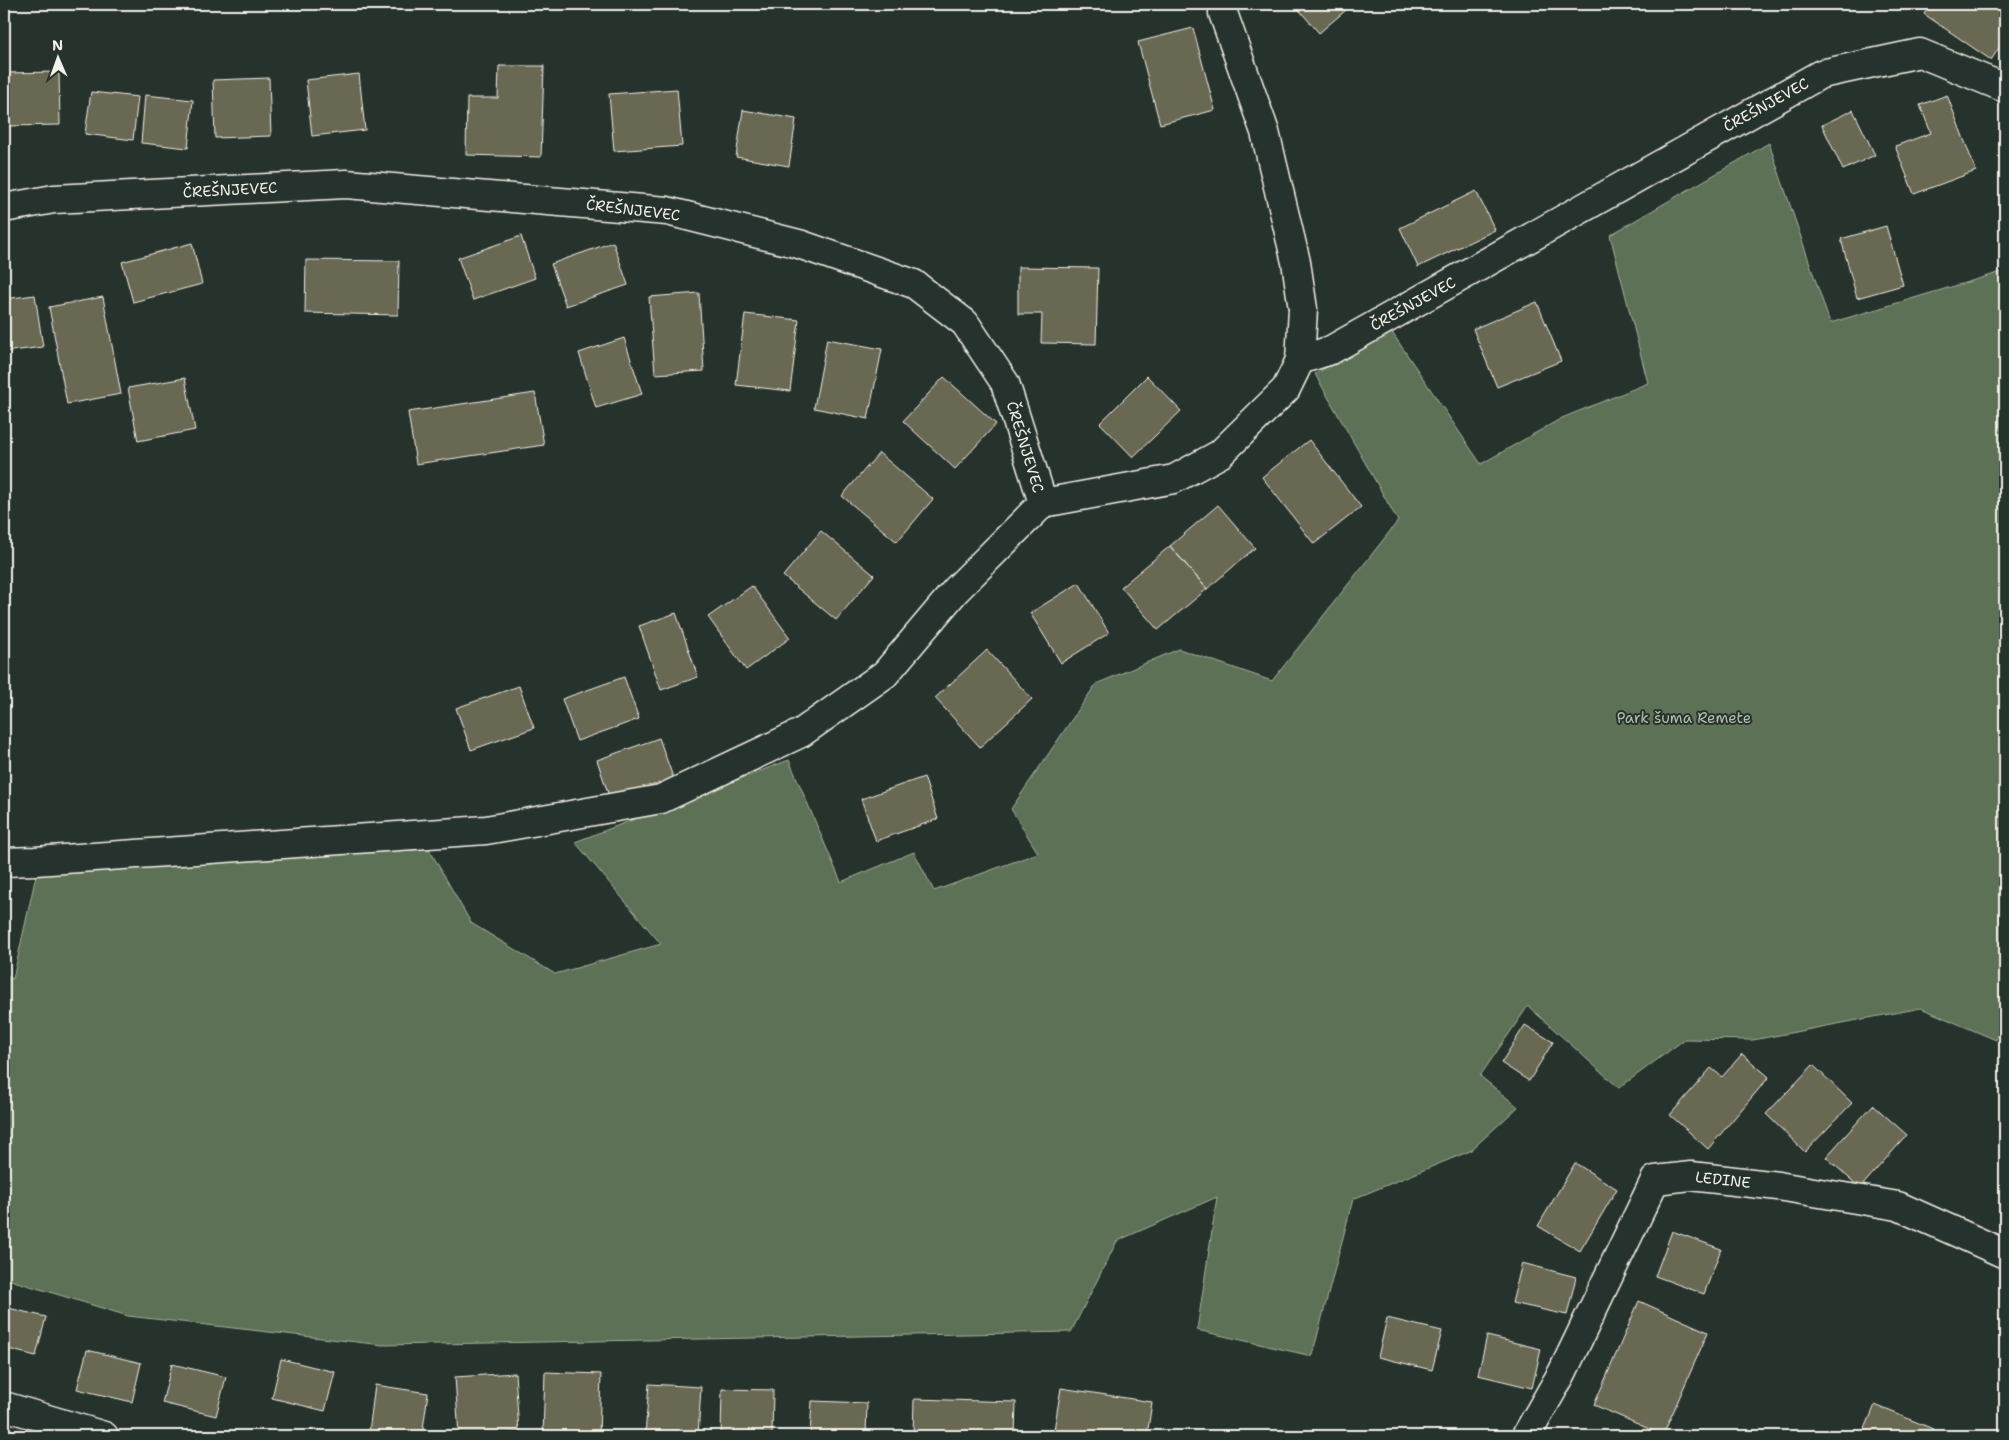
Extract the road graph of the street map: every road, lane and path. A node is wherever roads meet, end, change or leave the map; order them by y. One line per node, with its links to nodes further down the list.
1 (1223, 4): 4 (street)
2 (2005, 88): 4 (street, ČREŠNJEVEC)
3 (4, 208): 5 (street, ČREŠNJEVEC)
4 (1300, 360): 5 (street, ČREŠNJEVEC)
5 (1043, 502): 6 (street)
6 (4, 862)
7 (2005, 1254): 10 (street, LEDINE)
8 (4, 1406): 9 (street)
9 (104, 1436)
10 (1526, 1436)

